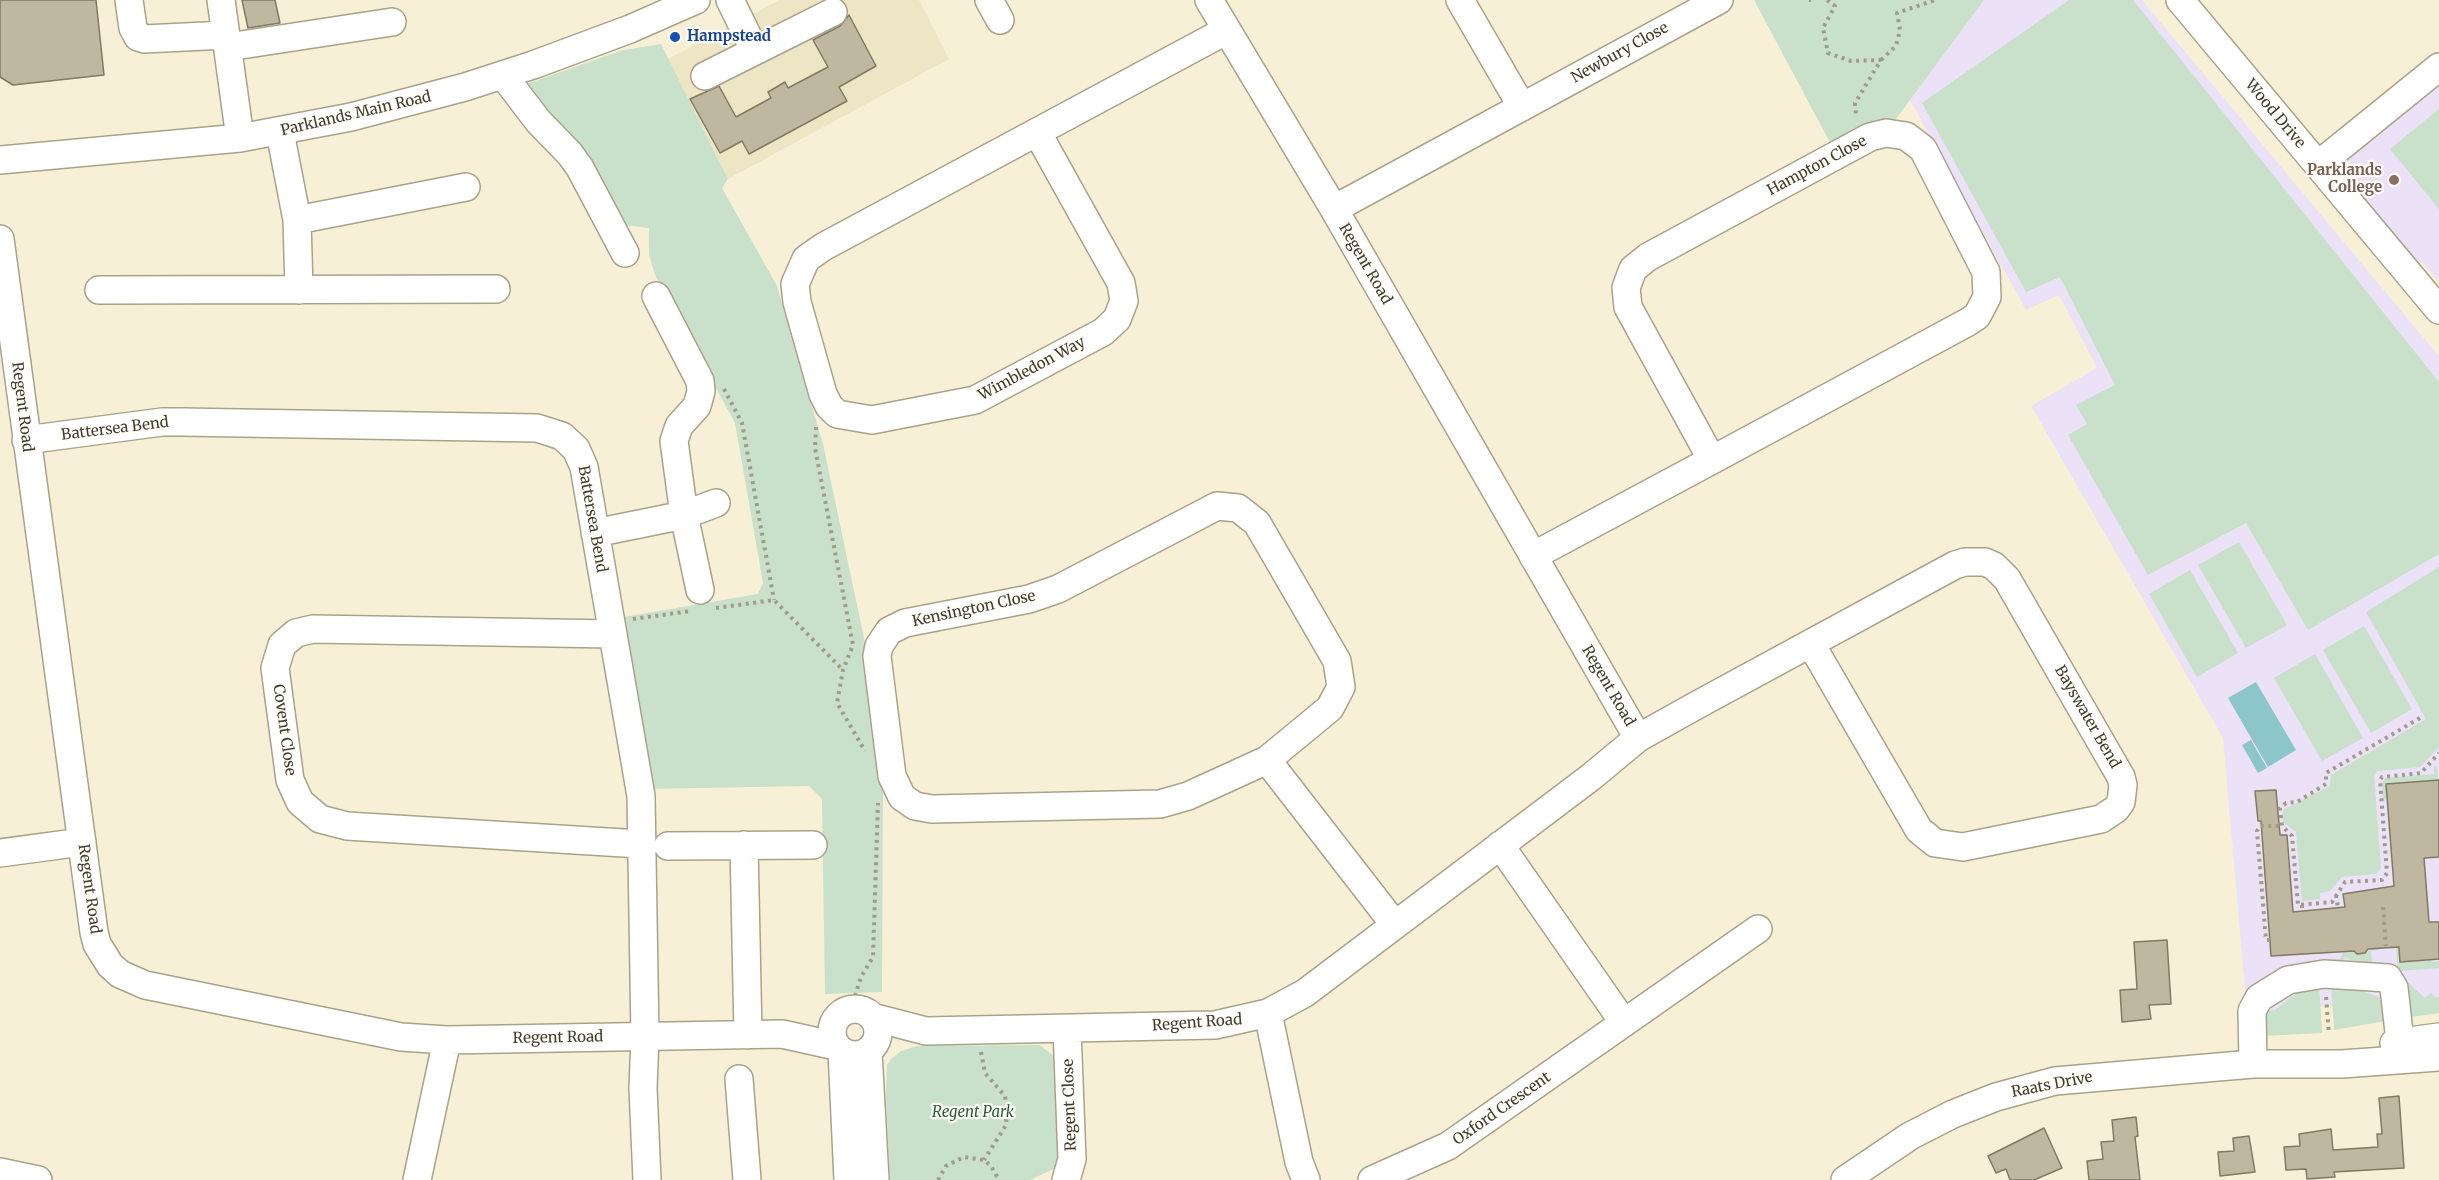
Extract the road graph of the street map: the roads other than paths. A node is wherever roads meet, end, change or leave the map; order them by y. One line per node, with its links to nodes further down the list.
1 (129, 0): 13 (street)
2 (221, 0): 13 (street)
3 (696, 0): 9 (street, Parklands Main Road)
4 (729, 0): 14 (street)
5 (1209, 0): 12 (street, Regent Road)
6 (1460, 0): 18 (street)
7 (1719, 0): 18 (street, Newbury Close)
8 (2180, 0): 23 (street, Wood Drive)
9 (654, 8): 16 (street, Parklands Main Road)
10 (833, 12): 14 (street)
11 (392, 22): 13 (street)
12 (1227, 30): 20 (street); 25 (street, Regent Road)
13 (227, 41): 21 (street)
14 (755, 51): 17 (street)
15 (2439, 67): 23 (street)
16 (503, 75): 19 (street, Parklands Main Road); 28 (street)
17 (705, 76)
18 (1522, 107): 25 (street, Newbury Close)
19 (280, 132): 21 (street, Parklands Main Road); 26 (street)
20 (1036, 132): 20 (street, Wimbledon Way)
21 (240, 138): 22 (street, Parklands Main Road)
22 (0, 160)
23 (2318, 165): 33 (street, Wood Drive)
24 (466, 187): 26 (street)
25 (1334, 209): 39 (street, Regent Road)
26 (297, 220): 29 (street)
27 (0, 239): 34 (street, Regent Road)
28 (625, 253)
29 (298, 290): 30 (street); 31 (street)
30 (496, 290)
31 (99, 291)
32 (656, 296): 37 (street)
33 (2439, 310)
34 (26, 440): 38 (street, Battersea Bend); 45 (street, Regent Road)
35 (1712, 460): 35 (street, Hampton Close); 39 (street, Hampton Close)
36 (716, 503): 37 (street)
37 (684, 515): 38 (street); 40 (street)
38 (595, 533): 41 (street, Battersea Bend)
39 (1533, 556): 43 (street, Regent Road)
40 (699, 603)
41 (612, 628): 46 (street, Battersea Bend); 46 (street, Covent Close)
42 (1811, 644): 42 (street, Bayswater Bend); 43 (street, Bayswater Bend)
43 (1638, 738): 49 (street, Regent Road)
44 (1267, 760): 44 (street, Kensington Close); 52 (street)
45 (82, 842): 51 (street); 64 (street, Regent Road)
46 (640, 844): 62 (street, Battersea Bend)
47 (744, 845): 48 (street); 50 (street); 61 (street)
48 (813, 845)
49 (1500, 845): 52 (street, Regent Road); 57 (street)
50 (668, 846)
51 (0, 853)
52 (1395, 925): 54 (street, Regent Road)
53 (1758, 929): 57 (street, Oxford Crescent)
54 (1268, 1013): 58 (street, Regent Road); 78 (street)
55 (838, 1017): 56 (street); 60 (street, Regent Road); 65 (street)
56 (872, 1017): 59 (street, Regent Road); 65 (street)
57 (1624, 1023): 79 (street, Oxford Crescent)
58 (1067, 1029): 59 (street, Regent Road); 77 (street, Regent Close)
59 (926, 1031): 65 (street, Regent Road)
60 (782, 1034): 61 (street, Regent Road); 65 (street, Regent Road)
61 (748, 1035): 62 (street, Regent Road)
62 (645, 1037): 64 (street, Regent Road); 73 (street, Battersea Bend)
63 (2439, 1037): 66 (street, Raats Drive)
64 (447, 1040): 72 (street)
65 (855, 1048): 75 (street); 76 (street)
66 (2400, 1051): 67 (street, Raats Drive); 68 (street, Raats Drive); 68 (street)
67 (2439, 1057)
68 (2253, 1064): 80 (street, Raats Drive)
69 (739, 1079): 74 (street)
70 (0, 1172): 71 (street)
71 (38, 1180)
72 (417, 1180)
73 (647, 1180)
74 (747, 1180)
75 (848, 1180)
76 (875, 1180)
77 (1066, 1180)
78 (1306, 1180)
79 (1372, 1180)
80 (1845, 1180)

